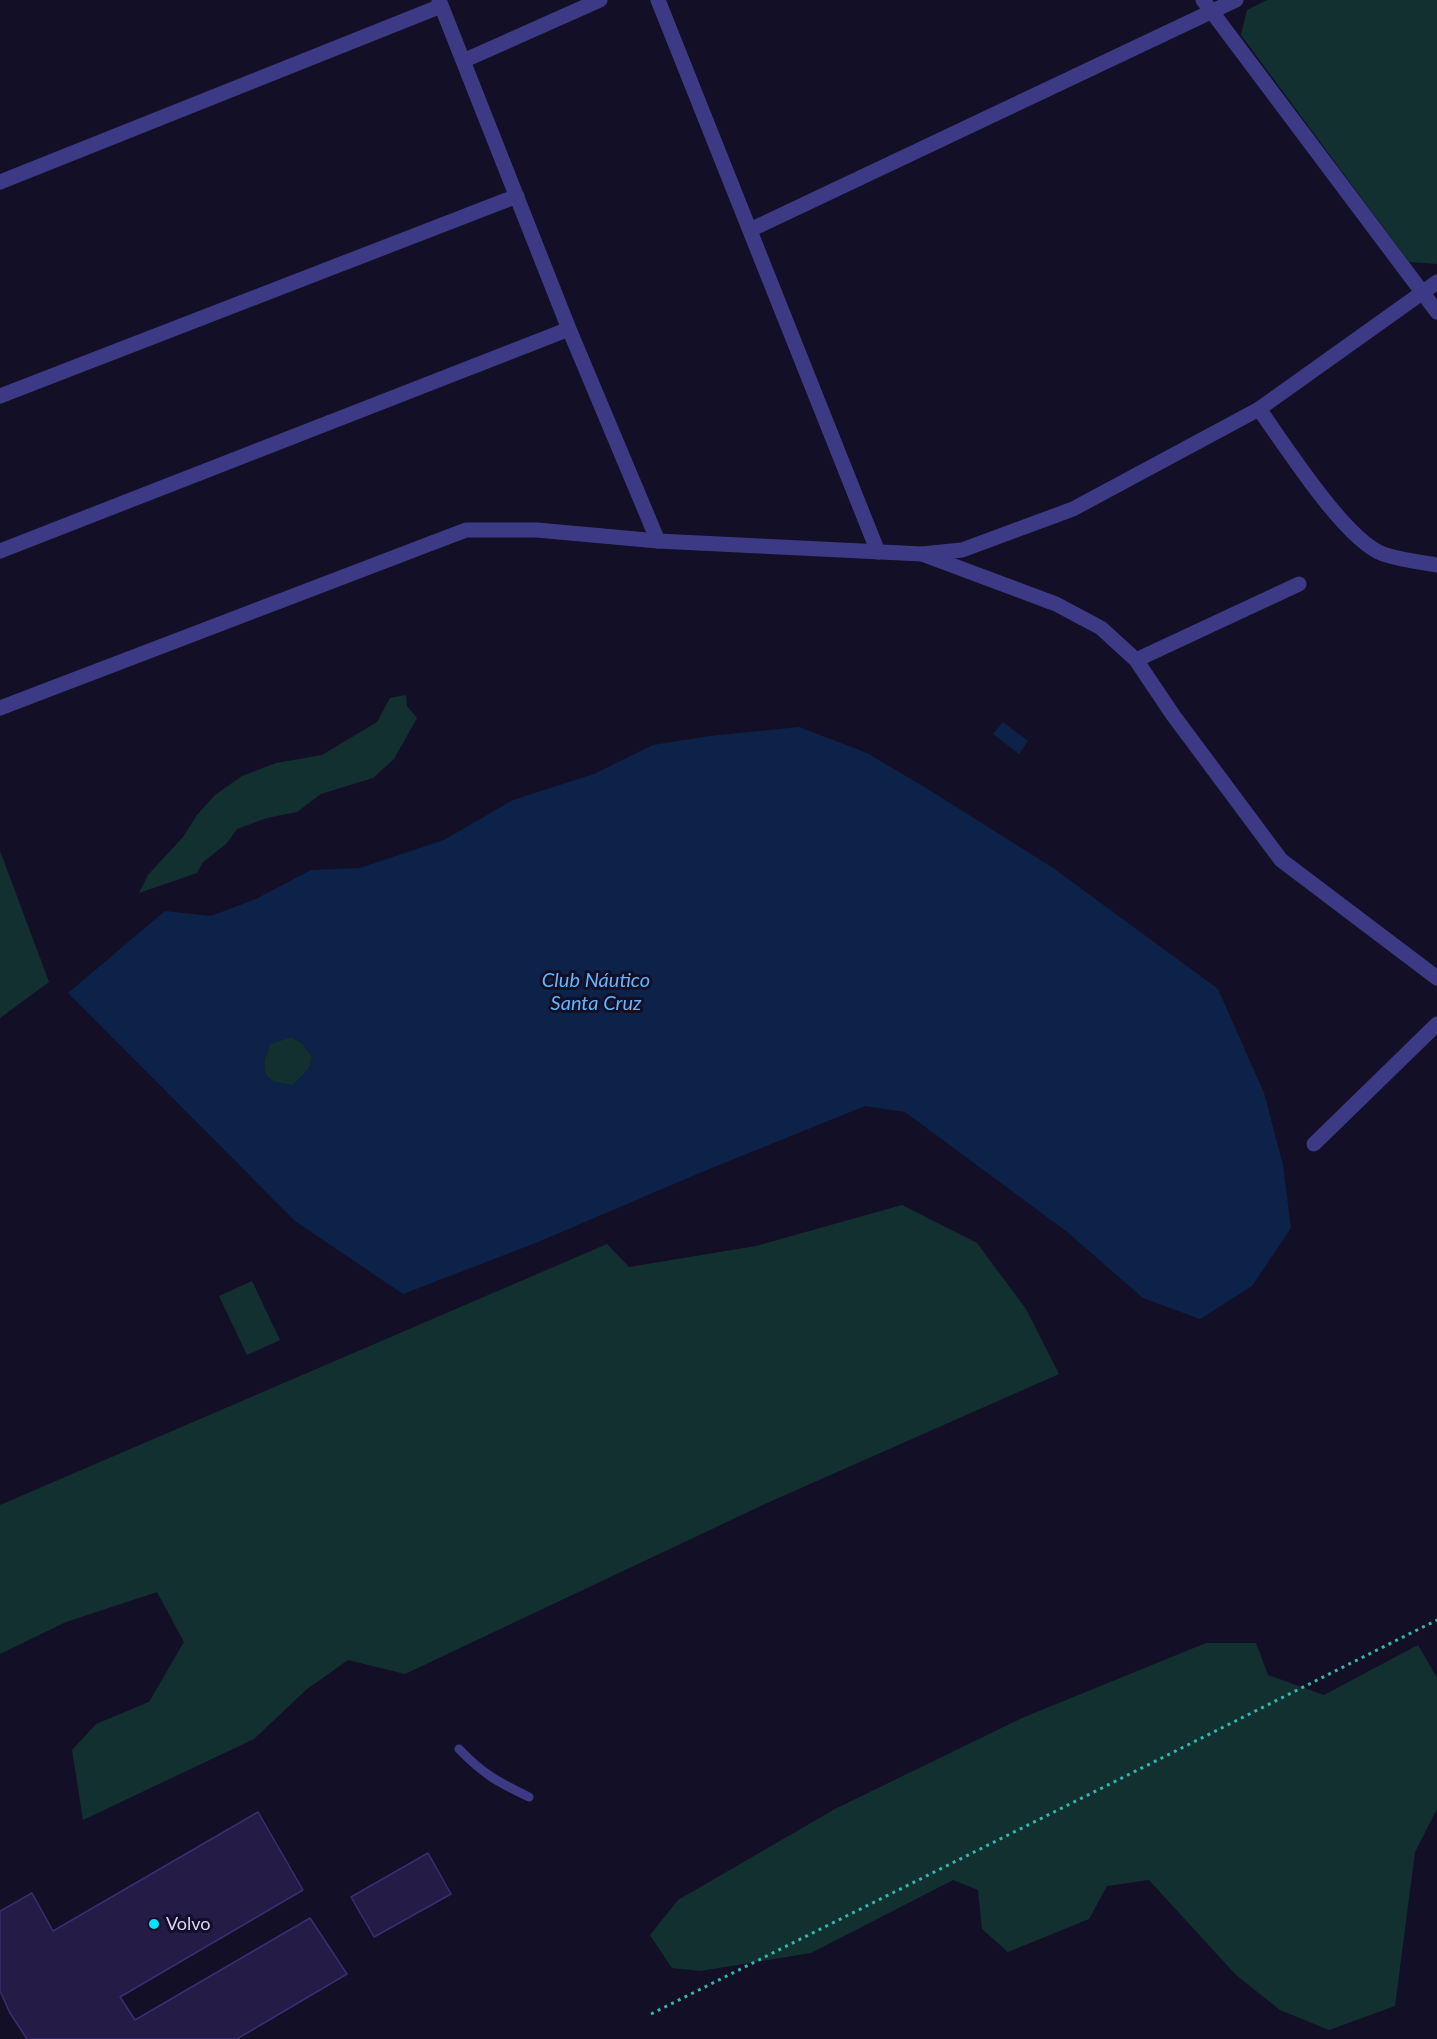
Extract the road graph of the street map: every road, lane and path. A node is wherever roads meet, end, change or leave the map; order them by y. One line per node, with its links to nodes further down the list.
1 (600, 0): 6 (street)
2 (658, 0): 9 (street)
3 (1236, 0): 5 (street)
4 (440, 3): 6 (street); 7 (street)
5 (1207, 6): 9 (street); 11 (street)
6 (463, 61): 8 (street)
7 (0, 182)
8 (517, 196): 13 (street); 14 (street)
9 (750, 230): 18 (street)
10 (1437, 282): 11 (street)
11 (1422, 294): 12 (street); 15 (street)
12 (1437, 312)
13 (569, 329): 16 (street); 17 (street)
14 (0, 396)
15 (1259, 409): 19 (street); 20 (street)
16 (658, 541): 18 (street); 23 (street)
17 (0, 551)
18 (878, 552): 19 (street)
19 (922, 554): 22 (street)
20 (1437, 565)
21 (1299, 584): 22 (street)
22 (1136, 660): 24 (street)
23 (0, 708)
24 (1437, 978)
25 (1437, 1024): 26 (street)
26 (1314, 1144)
27 (1437, 1620): 30 (path)
28 (459, 1749): 29 (lane)
29 (530, 1797)
30 (651, 2014)

